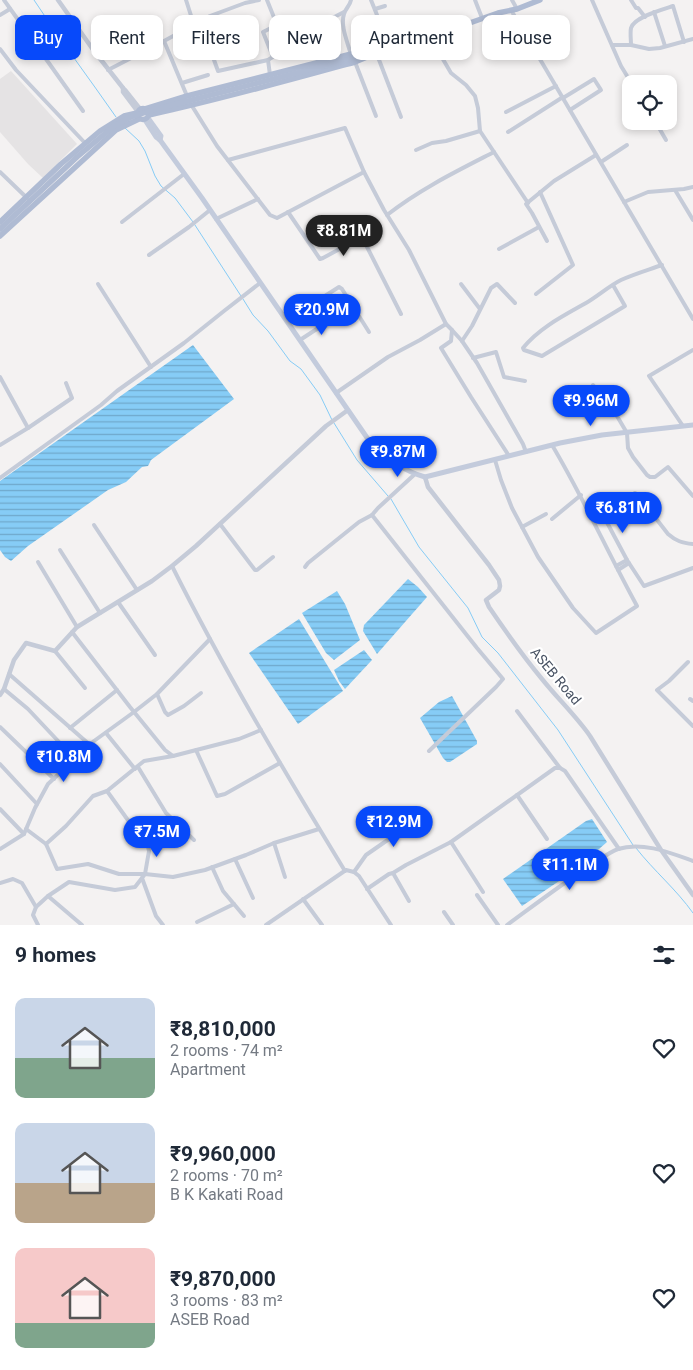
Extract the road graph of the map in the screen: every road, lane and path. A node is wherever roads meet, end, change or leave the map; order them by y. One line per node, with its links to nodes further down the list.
1 (4, 0): 14 (street)
2 (58, 0): 45 (street)
3 (186, 0): 20 (street)
4 (258, 0): 21 (street)
5 (267, 0): 22 (street)
6 (351, 0): 17 (street)
7 (371, 0): 16 (street)
8 (475, 0): 27 (street)
9 (512, 0): 15 (street)
10 (540, 0): 15 (main road)
11 (592, 0): 34 (street)
12 (631, 0): 26 (street)
13 (385, 6): 16 (street)
14 (10, 9): 19 (street); 55 (street)
15 (514, 9): 25 (main road); 50 (street)
16 (375, 10): 24 (street)
17 (344, 12): 23 (street); 39 (street)
18 (654, 12): 26 (street); 33 (street); 36 (street)
19 (0, 15)
20 (191, 15)
21 (213, 15)
22 (273, 15)
23 (338, 15)
24 (376, 15)
25 (493, 15)
26 (644, 17): 35 (street)
27 (482, 18): 28 (main road)
28 (472, 22)
29 (269, 29): 37 (street)
30 (173, 37): 32 (street)
31 (693, 39): 33 (street)
32 (164, 42): 45 (street); 49 (street)
33 (684, 42): 36 (street)
34 (612, 45): 35 (street); 48 (street)
35 (631, 45): 36 (street)
36 (665, 46)
37 (269, 47)
38 (0, 49): 64 (street)
39 (351, 55): 47 (main road)
40 (213, 60): 41 (street)
41 (268, 60): 47 (street)
42 (357, 60): 53 (main road); 58 (street); 89 (main road, bridge)
43 (376, 60): 59 (street)
44 (443, 60): 61 (street)
45 (108, 70): 57 (street)
46 (208, 75): 49 (street)
47 (270, 75): 51 (main road)
48 (626, 75)
49 (182, 83): 51 (street)
50 (556, 86): 52 (street); 56 (street)
51 (187, 96): 57 (main road)
52 (563, 98): 54 (street); 54 (street); 62 (street)
53 (192, 106): 57 (main road); 69 (street)
54 (570, 110): 68 (street)
55 (83, 111)
56 (506, 112)
57 (143, 114): 64 (main road); 73 (main road); 90 (main road)
58 (376, 116)
59 (401, 117)
60 (660, 130): 63 (street)
61 (480, 131): 66 (street); 67 (street)
62 (508, 132)
63 (666, 140)
64 (85, 143): 77 (main road)
65 (627, 145): 70 (street)
66 (416, 150)
67 (494, 152): 80 (street); 83 (street)
68 (596, 154): 70 (street); 76 (street)
69 (228, 160): 72 (street); 78 (street)
70 (600, 162): 79 (street)
71 (0, 172): 77 (street)
72 (364, 172): 82 (street); 83 (street)
73 (184, 174): 81 (main road); 87 (street)
74 (693, 187): 75 (street)
75 (675, 190): 79 (street); 85 (street)
76 (540, 192): 80 (street); 99 (street)
77 (27, 198): 86 (main road)
78 (258, 200): 82 (street); 84 (street)
79 (624, 202): 94 (street)
80 (528, 203): 88 (street)
81 (210, 210): 84 (main road); 93 (street)
82 (288, 212): 102 (street)
83 (387, 215): 106 (street)
84 (216, 219): 95 (main road)
85 (693, 220)
86 (0, 222)
87 (122, 222)
88 (539, 227): 91 (street); 92 (street)
89 (0, 228)
90 (0, 236)
91 (547, 241)
92 (499, 249)
93 (149, 255)
94 (662, 265): 98 (street); 104 (street)
95 (260, 283): 105 (main road); 113 (street)
96 (98, 284): 113 (street)
97 (461, 284): 101 (street)
98 (613, 285): 98 (street)
99 (536, 294)
100 (515, 303): 101 (street)
101 (480, 309): 110 (street)
102 (401, 314)
103 (335, 317): 109 (street)
104 (693, 319)
105 (287, 320): 108 (street); 109 (main road)
106 (446, 324): 107 (street); 118 (street)
107 (452, 330): 110 (street); 127 (street)
108 (369, 332)
109 (300, 340): 118 (main road)
110 (462, 341): 112 (street)
111 (693, 350): 121 (street)
112 (473, 358): 115 (street); 126 (street)
113 (151, 367): 131 (street)
114 (0, 377): 122 (street)
115 (525, 382)
116 (66, 383): 122 (street)
117 (593, 385): 123 (street)
118 (336, 393): 119 (main road)
119 (348, 410): 129 (main road); 139 (street)
120 (693, 425): 121 (main road)
121 (683, 426): 123 (main road)
122 (28, 428): 124 (street)
123 (627, 433): 125 (main road); 133 (street)
124 (0, 445)
125 (552, 445): 126 (main road); 132 (street)
126 (526, 452): 127 (main road)
127 (509, 456): 128 (main road)
128 (495, 460): 130 (main road); 141 (street)
129 (415, 474): 130 (main road); 135 (street)
130 (425, 477): 201 (street, ASEB Road)
131 (0, 478)
132 (581, 495): 137 (street); 138 (street)
133 (693, 496)
134 (546, 514): 141 (street)
135 (372, 515): 148 (street); 176 (street)
136 (603, 516): 137 (street); 142 (street); 145 (street)
137 (592, 518): 149 (street)
138 (552, 519)
139 (220, 524): 144 (street); 147 (street)
140 (94, 525): 151 (street)
141 (522, 527): 149 (street)
142 (693, 544)
143 (60, 550): 153 (street)
144 (273, 557)
145 (628, 561): 149 (street); 150 (street)
146 (38, 562): 154 (street)
147 (172, 566): 151 (street); 156 (street)
148 (305, 567)
149 (617, 568)
150 (693, 568)
151 (137, 590): 152 (street)
152 (118, 602): 153 (street); 158 (street)
153 (100, 613): 154 (street)
154 (77, 627): 155 (street)
155 (72, 632): 157 (street); 163 (street)
156 (210, 639): 165 (street); 172 (street)
157 (55, 650): 160 (street); 161 (street)
158 (155, 655)
159 (688, 662): 169 (street)
160 (9, 674): 162 (street); 171 (street)
161 (85, 688)
162 (4, 689): 166 (street); 178 (street)
163 (117, 690): 167 (street); 171 (street)
164 (201, 693): 165 (street)
165 (157, 694): 167 (street)
166 (0, 695)
167 (134, 712): 173 (street); 177 (street)
168 (517, 712): 182 (street)
169 (693, 726)
170 (0, 727): 183 (street)
171 (70, 728): 174 (street)
172 (261, 730): 175 (street); 179 (street)
173 (106, 732): 174 (street); 181 (street)
174 (90, 745): 178 (street)
175 (196, 750): 177 (street); 179 (street)
176 (429, 751)
177 (173, 756): 181 (street)
178 (76, 759): 183 (street)
179 (280, 763): 190 (street)
180 (0, 764): 186 (street)
181 (136, 768): 184 (street); 195 (street)
182 (560, 768): 185 (street); 200 (street)
183 (54, 779): 186 (street)
184 (107, 791): 189 (street); 198 (street)
185 (517, 795): 194 (street); 196 (street)
186 (37, 804): 191 (street)
187 (0, 809): 192 (street)
188 (425, 814): 206 (street)
189 (130, 823)
190 (319, 828): 197 (street); 205 (street)
191 (26, 829): 192 (street); 198 (street)
192 (24, 834): 199 (street)
193 (155, 834): 208 (street)
194 (547, 839)
195 (194, 840)
196 (451, 842): 207 (street); 212 (street)
197 (274, 843): 202 (street); 209 (street)
198 (46, 844): 208 (street)
199 (0, 849)
200 (619, 849): 201 (street); 232 (street)
201 (661, 850): 203 (street); 214 (street, ASEB Road)
202 (235, 859): 204 (street); 216 (street)
203 (693, 861)
204 (212, 867): 208 (street); 219 (street)
205 (345, 871): 206 (street); 217 (street)
206 (354, 872): 211 (street)
207 (393, 873): 211 (street); 218 (street)
208 (143, 876): 215 (street); 226 (street)
209 (285, 877)
210 (0, 883): 220 (street)
211 (367, 889): 229 (street)
212 (483, 892)
213 (477, 895): 231 (street)
214 (693, 895)
215 (48, 896): 220 (street); 225 (street)
216 (253, 898)
217 (304, 899): 227 (street); 228 (street)
218 (409, 901)
219 (234, 904): 222 (street); 223 (street)
220 (36, 907): 224 (street)
221 (444, 912): 230 (street)
222 (244, 916)
223 (197, 922)
224 (38, 925)
225 (82, 925)
226 (163, 925)
227 (266, 925)
228 (322, 925)
229 (391, 925)
230 (453, 925)
231 (498, 925)
232 (507, 925)

